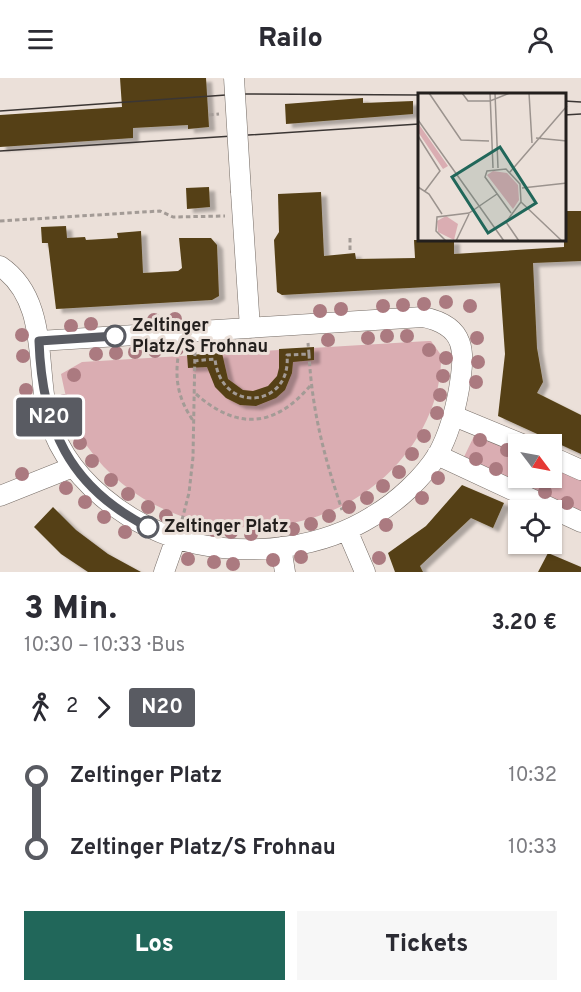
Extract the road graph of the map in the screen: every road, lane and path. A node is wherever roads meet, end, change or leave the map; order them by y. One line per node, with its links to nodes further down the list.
1 (234, 78): 9 (street, bridge)
2 (221, 114): 3 (path)
3 (208, 115)
4 (225, 216): 5 (path)
5 (0, 220)
6 (350, 238): 7 (path)
7 (350, 253)
8 (0, 266): 10 (street)
9 (250, 328): 10 (street); 18 (street)
10 (39, 341): 23 (street)
11 (308, 343): 14 (path)
12 (195, 350): 15 (path)
13 (179, 351): 19 (path)
14 (309, 354): 15 (path); 16 (path)
15 (194, 361): 17 (path)
16 (310, 386): 17 (path); 26 (path)
17 (195, 393): 19 (path)
18 (454, 416): 20 (street); 21 (street)
19 (194, 422): 28 (path)
20 (508, 438)
21 (437, 454): 27 (street); 29 (street)
22 (562, 461): 24 (street)
23 (73, 467): 25 (street); 28 (street)
24 (581, 470)
25 (0, 496)
26 (342, 510)
27 (581, 522)
28 (179, 529): 30 (street); 31 (street)
29 (347, 530): 30 (street); 33 (street)
30 (281, 547): 32 (street)
31 (164, 572)
32 (285, 572)
33 (365, 572)

